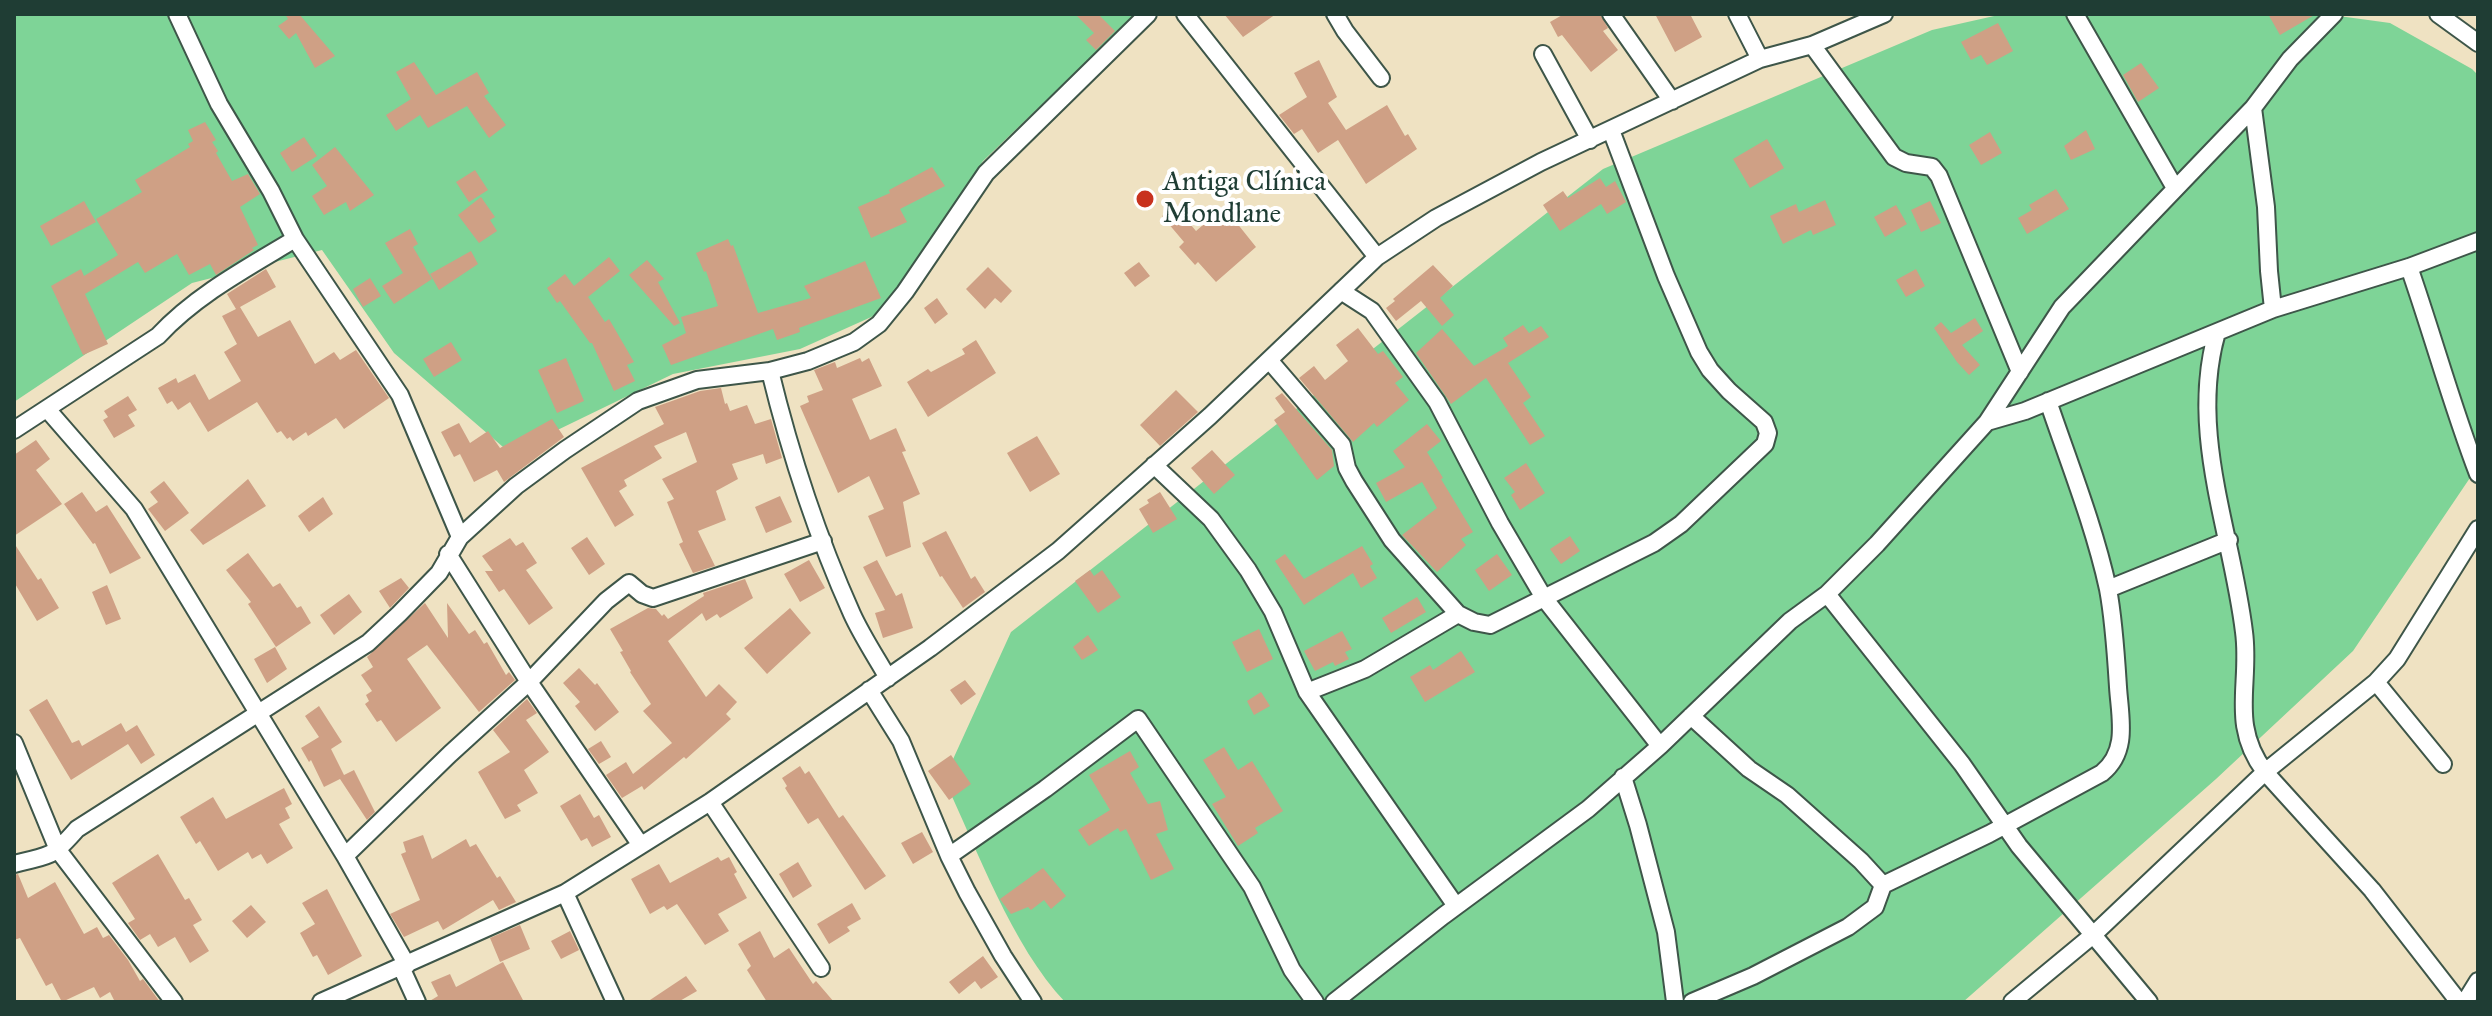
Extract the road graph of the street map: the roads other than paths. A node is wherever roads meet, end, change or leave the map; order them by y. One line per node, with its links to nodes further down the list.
1 (177, 14): 21 (street)
2 (1148, 14): 29 (street)
3 (1185, 14): 23 (street)
4 (1335, 14): 15 (street)
5 (1611, 14): 16 (street)
6 (1737, 14): 14 (street)
7 (1884, 14): 12 (street)
8 (2075, 14): 20 (street)
9 (2334, 14): 17 (street)
10 (2438, 14): 11 (street)
11 (2478, 43)
12 (1812, 45): 14 (street); 30 (street)
13 (1543, 54): 19 (street)
14 (1760, 59): 16 (street)
15 (1381, 78)
16 (1672, 101): 18 (street)
17 (2253, 108): 20 (street); 26 (street)
18 (1611, 130): 19 (street); 44 (street)
19 (1590, 140): 23 (street)
20 (2175, 188): 30 (street)
21 (295, 239): 32 (street); 38 (street)
22 (2478, 241): 24 (street)
23 (1377, 257): 25 (street)
24 (2409, 267): 26 (street); 36 (street)
25 (1341, 291): 28 (street); 44 (street)
26 (2273, 309): 27 (street)
27 (2217, 332): 31 (street); 39 (street)
28 (1269, 360): 35 (street); 45 (street)
29 (770, 371): 38 (street); 40 (street)
30 (2020, 372): 33 (street)
31 (2048, 401): 33 (street); 42 (street)
32 (47, 409): 34 (street); 51 (street)
33 (1987, 422): 43 (street)
34 (14, 430)
35 (1154, 465): 46 (street); 50 (street)
36 (2478, 474)
37 (2478, 529): 48 (street)
38 (460, 537): 41 (street)
39 (2229, 540): 42 (street); 56 (street)
40 (823, 541): 46 (street); 47 (street)
41 (448, 554): 47 (street); 51 (street)
42 (2108, 589): 59 (street)
43 (1827, 594): 52 (street); 59 (street)
44 (1544, 598): 45 (street); 54 (street)
45 (1458, 614): 50 (street)
46 (888, 678): 49 (street)
47 (529, 682): 60 (street); 62 (street)
48 (2376, 682): 55 (street); 56 (street)
49 (869, 690): 58 (street); 63 (street)
50 (1307, 692): 67 (street)
51 (258, 712): 61 (street); 62 (street)
52 (1691, 716): 54 (street); 65 (street)
53 (14, 743): 61 (street)
54 (1660, 746): 57 (street)
55 (2443, 764)
56 (2265, 772): 68 (street); 83 (street)
57 (1623, 777): 67 (street); 79 (street)
58 (710, 802): 60 (street); 70 (street)
59 (2006, 824): 65 (street); 68 (street)
60 (640, 844): 66 (street)
61 (58, 850): 64 (street); 72 (street)
62 (345, 856): 69 (street)
63 (949, 856): 76 (street); 77 (street)
64 (14, 864)
65 (1883, 885): 80 (street)
66 (565, 893): 69 (street); 75 (street)
67 (1456, 906): 78 (street)
68 (2093, 935): 81 (street); 82 (street)
69 (404, 966): 73 (street); 74 (street)
70 (821, 968)
71 (2478, 981): 83 (street)
72 (174, 1002)
73 (321, 1002)
74 (417, 1002)
75 (615, 1002)
76 (1033, 1002)
77 (1315, 1002)
78 (1334, 1002)
79 (1675, 1002)
80 (1692, 1002)
81 (2012, 1002)
82 (2149, 1002)
83 (2462, 1002)

